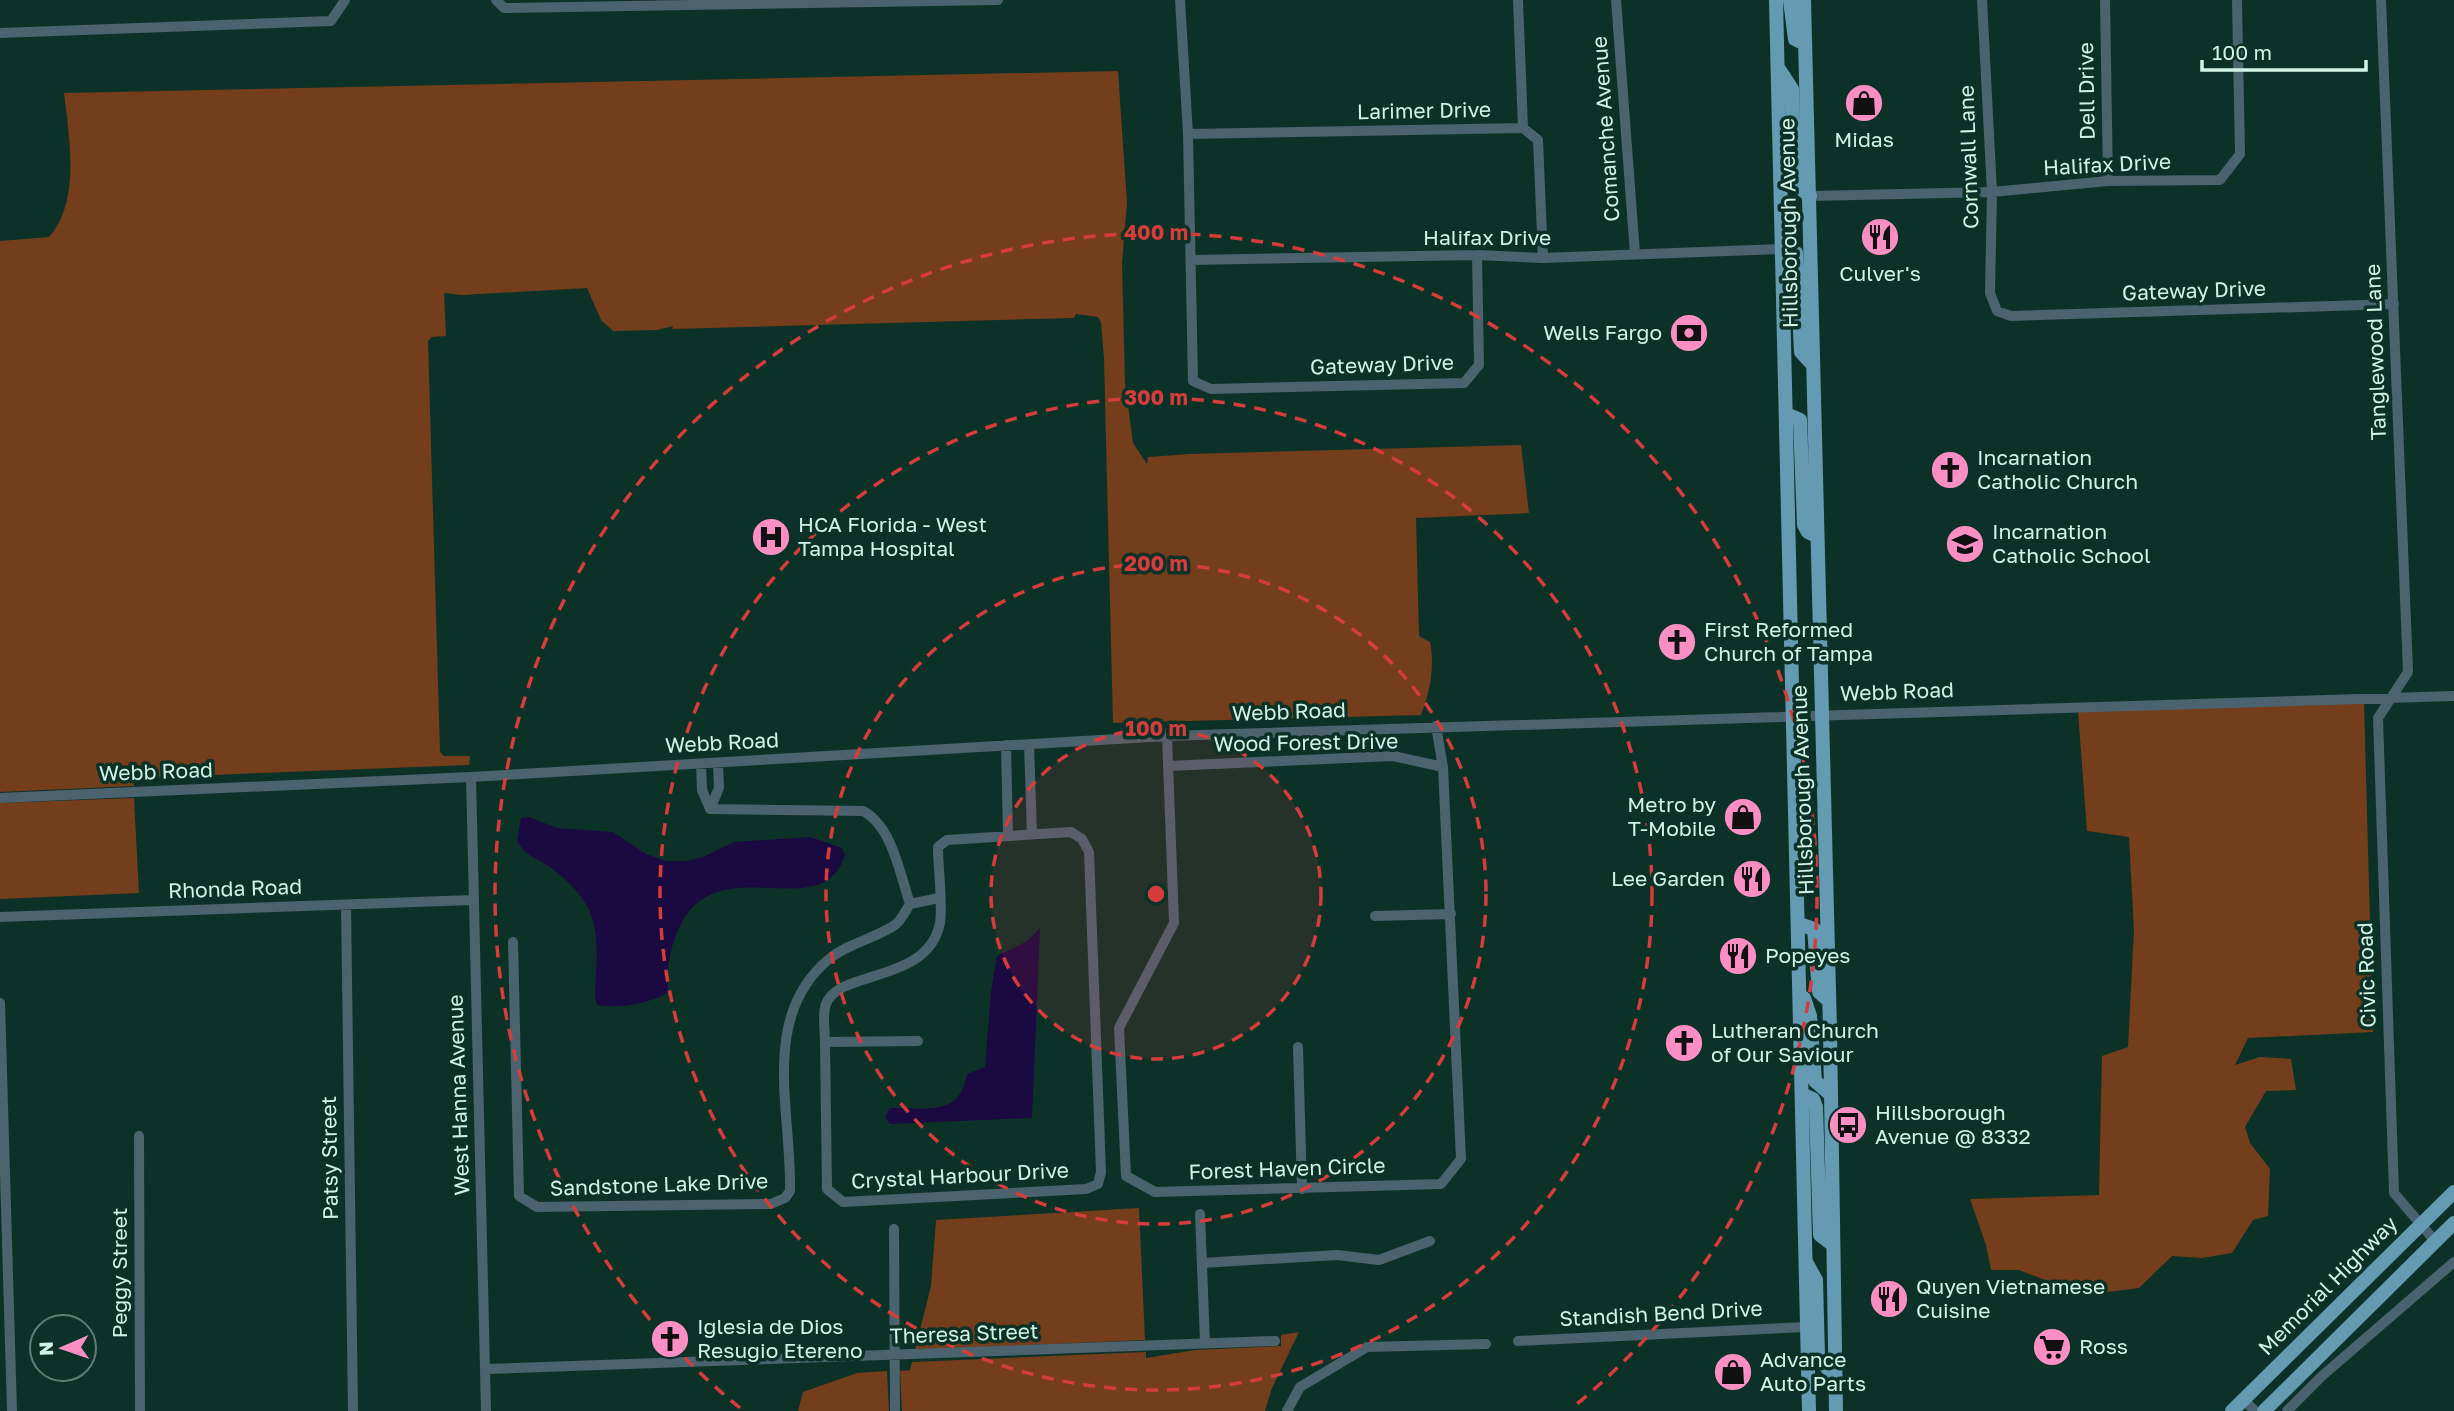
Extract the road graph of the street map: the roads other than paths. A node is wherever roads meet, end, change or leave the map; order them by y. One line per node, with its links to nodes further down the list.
1 (345, 0): 14 (street)
2 (496, 0): 3 (street)
3 (998, 0)
4 (1180, 0): 18 (street)
5 (1518, 0): 17 (street)
6 (1616, 0): 23 (street, Comanche Avenue)
7 (1776, 0): 16 (main road, Hillsborough Avenue)
8 (1790, 0): 15 (main road)
9 (1804, 0): 15 (main road, Hillsborough Avenue)
10 (1982, 0): 20 (street, Cornwall Lane)
11 (2105, 0): 19 (street, Dell Drive)
12 (2237, 0): 19 (street, Halifax Drive)
13 (2381, 0): 27 (street, Tanglewood Lane)
14 (0, 33)
15 (1805, 44): 21 (main road, Hillsborough Avenue)
16 (1778, 68): 21 (main road); 22 (main road, Hillsborough Avenue)
17 (1523, 128): 18 (street, Larimer Drive); 25 (street)
18 (1188, 134): 26 (street)
19 (2108, 181): 20 (street, Halifax Drive)
20 (1992, 192): 21 (street, Halifax Drive); 28 (street, Cornwall Lane)
21 (1810, 196): 29 (main road, Hillsborough Avenue)
22 (1782, 249): 23 (street, Halifax Drive); 29 (main road); 30 (main road, Hillsborough Avenue)
23 (1635, 254): 25 (street, Halifax Drive)
24 (1477, 256): 25 (street, Halifax Drive); 26 (street, Halifax Drive); 26 (street, Gateway Drive)
25 (1543, 258)
26 (1191, 260)
27 (2393, 304): 28 (street, Gateway Drive); 33 (street, Tanglewood Lane)
28 (1997, 311)
29 (1813, 365): 31 (main road, Hillsborough Avenue)
30 (1786, 414): 31 (main road); 35 (main road, Hillsborough Avenue)
31 (1817, 536): 34 (main road, Hillsborough Avenue)
32 (2454, 696): 33 (street, Webb Road)
33 (2391, 697): 34 (street, Webb Road); 71 (street, Civic Road)
34 (1822, 713): 35 (street, Webb Road); 59 (main road, Hillsborough Avenue)
35 (1794, 714): 36 (street, Webb Road); 56 (main road, Hillsborough Avenue)
36 (1436, 726): 37 (street, Webb Road); 43 (street, Forest Haven Circle)
37 (1167, 736): 38 (street, Webb Road); 42 (street, Forest Haven Circle)
38 (1029, 744): 39 (street, Webb Road); 47 (street)
39 (1006, 745): 40 (street, Webb Road); 48 (street)
40 (718, 763): 41 (street, Webb Road); 46 (street)
41 (701, 764): 44 (street, Webb Road); 46 (street)
42 (1168, 766): 43 (street, Wood Forest Drive); 67 (street, Forest Haven Circle)
43 (1443, 767): 53 (street, Forest Haven Circle)
44 (471, 778): 45 (street, Webb Road); 50 (street, West Hanna Avenue)
45 (0, 798)
46 (710, 809): 51 (street)
47 (1032, 835): 48 (street, Crystal Harbour Drive); 62 (street, Crystal Harbour Drive)
48 (1008, 836): 49 (street, Crystal Harbour Drive)
49 (939, 898): 51 (street); 62 (street, Crystal Harbour Drive)
50 (472, 900): 52 (street, Rhonda Road); 85 (street, West Hanna Avenue)
51 (911, 904): 57 (street, Sandstone Lake Drive)
52 (346, 905): 55 (street, Rhonda Road); 90 (street, Patsy Street)
53 (1451, 914): 54 (street); 67 (street, Forest Haven Circle)
54 (1375, 916)
55 (0, 917)
56 (1799, 924): 58 (main road, Hillsborough Avenue); 59 (main road)
57 (513, 942)
58 (1800, 987): 64 (main road, Hillsborough Avenue); 65 (main road)
59 (1829, 1001): 65 (main road, Hillsborough Avenue)
60 (0, 1003): 88 (street)
61 (918, 1041): 62 (street)
62 (825, 1042)
63 (1298, 1047): 67 (street)
64 (1802, 1094): 75 (main road); 76 (main road, Hillsborough Avenue)
65 (1830, 1094): 75 (main road, Hillsborough Avenue)
66 (139, 1136): 89 (street, Peggy Street)
67 (1302, 1189)
68 (2454, 1192): 71 (main road, Memorial Highway)
69 (1200, 1214): 78 (street)
70 (2454, 1223): 74 (main road, Memorial Highway)
71 (2420, 1225): 74 (street, Civic Road); 87 (main road, Memorial Highway)
72 (894, 1230): 84 (street)
73 (1430, 1241): 78 (street)
74 (2435, 1241): 98 (main road, Memorial Highway)
75 (1833, 1245): 86 (main road, Hillsborough Avenue)
76 (1805, 1261): 79 (main road, Hillsborough Avenue); 86 (main road)
77 (2454, 1262): 99 (street)
78 (1202, 1263): 82 (street)
79 (1807, 1326): 81 (street, Standish Bend Drive); 94 (main road, Hillsborough Avenue)
80 (1275, 1340): 82 (street, Theresa Street)
81 (1518, 1341)
82 (1205, 1343): 84 (street, Theresa Street)
83 (1486, 1344): 93 (street)
84 (893, 1357): 85 (street, Theresa Street); 92 (street)
85 (487, 1369): 91 (street, West Hanna Avenue)
86 (1834, 1377): 95 (main road, Hillsborough Avenue)
87 (2244, 1400): 96 (main road, Memorial Highway); 97 (street)
88 (12, 1411)
89 (140, 1411)
90 (353, 1411)
91 (486, 1411)
92 (895, 1411)
93 (1287, 1411)
94 (1809, 1411)
95 (1836, 1411)
96 (2232, 1411)
97 (2255, 1411)
98 (2264, 1411)
99 (2287, 1411)

